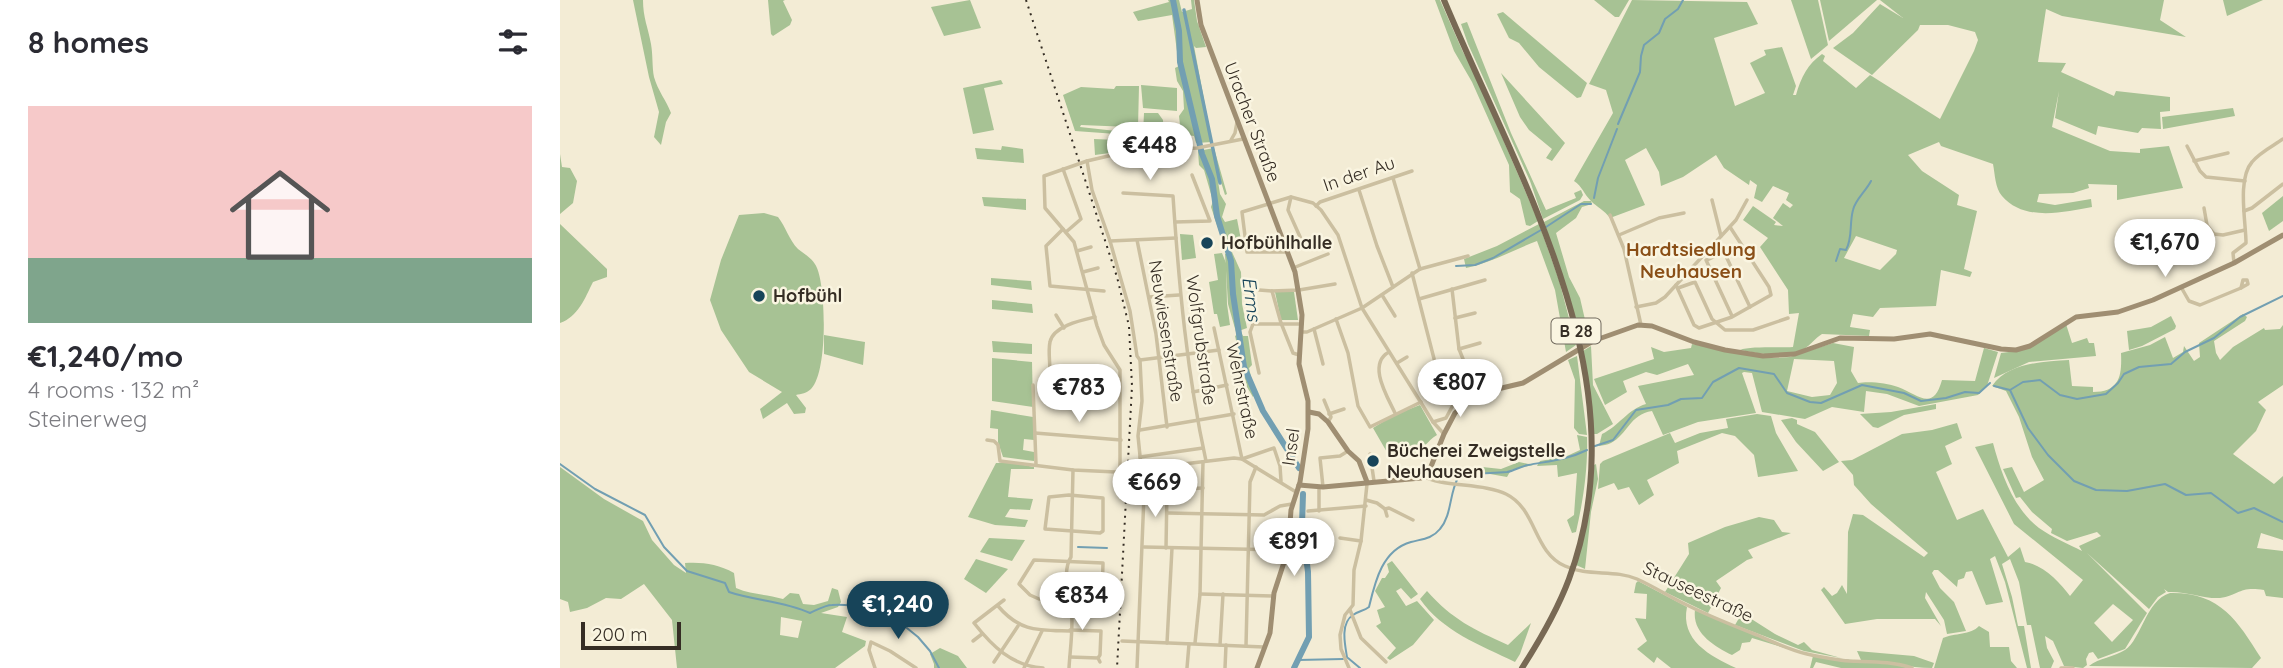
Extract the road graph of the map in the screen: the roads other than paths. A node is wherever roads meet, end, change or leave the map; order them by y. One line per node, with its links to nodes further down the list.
1 (1197, 0): 3 (street, Uracher Straße)
2 (1444, 0): 201 (main road, B 28)
3 (1237, 122): 4 (street, Uracher Straße); 6 (street)
4 (1243, 139): 6 (street); 22 (street, Uracher Straße)
5 (2283, 139): 15 (street)
6 (1230, 142): 10 (street)
7 (2187, 146): 9 (street)
8 (2228, 153): 9 (street)
9 (2194, 160): 15 (street)
10 (1087, 161): 11 (street); 39 (street)
11 (1063, 169): 31 (street); 31 (street)
12 (1412, 171): 14 (street, In der Au)
13 (1192, 175): 28 (street)
14 (1393, 178): 17 (street, In der Au); 51 (street)
15 (2245, 181): 25 (street)
16 (2283, 184): 25 (street)
17 (1359, 190): 23 (street, In der Au); 56 (street)
18 (1123, 193): 28 (street, Wolfgrubstraße)
19 (1291, 197): 22 (street); 23 (street); 37 (street)
20 (1712, 200): 35 (street)
21 (1747, 200): 29 (street)
22 (1268, 204): 42 (street, Uracher Straße); 42 (street)
23 (1317, 206): 72 (street)
24 (2204, 208): 32 (street)
25 (2244, 211): 30 (street)
26 (1684, 213): 33 (street)
27 (1610, 215): 33 (street)
28 (1175, 222): 36 (street, Wolfgrubstraße)
29 (1730, 227): 35 (street); 71 (street)
30 (2245, 230): 32 (street); 48 (street)
31 (1065, 231): 41 (street); 60 (street)
32 (2214, 234): 47 (street)
33 (1619, 235): 70 (street)
34 (2283, 235): 48 (street)
35 (1721, 236): 45 (street)
36 (1176, 238): 38 (street); 66 (street, Wolfgrubstraße)
37 (1301, 239)
38 (1137, 240): 39 (street); 68 (street, Neuwiesenstraße)
39 (1110, 241): 97 (street)
40 (1091, 247): 41 (street)
41 (1077, 251): 52 (street)
42 (1287, 252): 50 (street, Uracher Straße)
43 (1328, 254): 50 (street)
44 (1468, 256): 51 (street)
45 (1701, 257): 46 (street); 57 (street)
46 (1707, 260): 71 (street); 77 (street)
47 (2193, 261)
48 (2234, 263): 58 (street)
49 (1098, 268): 52 (street)
50 (1293, 268): 63 (street, Uracher Straße)
51 (1420, 269): 53 (street)
52 (1082, 272): 60 (street)
53 (1412, 273): 56 (street); 69 (street)
54 (1485, 280): 61 (street)
55 (1335, 284): 63 (street)
56 (1393, 287): 67 (street)
57 (1677, 287): 70 (street); 82 (street); 82 (street)
58 (2181, 287): 59 (street); 84 (street)
59 (2241, 288)
60 (1087, 289): 64 (street); 76 (street)
61 (1452, 289): 69 (street); 78 (street)
62 (1259, 290): 65 (street)
63 (1299, 290): 65 (street); 83 (street, Uracher Straße)
64 (1104, 291)
65 (1272, 291): 81 (street)
66 (1179, 295): 68 (street); 94 (street, Wolfgrubstraße)
67 (1382, 295): 72 (street); 75 (street)
68 (1149, 297): 96 (street, Neuwiesenstraße)
69 (1419, 299): 109 (street)
70 (1636, 307): 84 (street)
71 (1750, 307): 77 (street)
72 (1362, 308): 80 (street); 92 (street)
73 (1475, 313): 78 (street)
74 (1056, 315): 85 (street)
75 (1395, 316)
76 (1095, 317): 85 (street); 123 (street)
77 (1732, 317): 82 (street)
78 (1455, 318): 90 (street)
79 (1788, 318): 82 (street)
80 (1336, 319): 87 (street); 112 (street)
81 (1280, 323): 83 (street); 93 (street); 102 (street)
82 (1714, 323)
83 (1302, 324): 88 (street, Uracher Straße)
84 (1642, 325): 121 (street)
85 (1063, 328): 101 (street)
86 (1214, 328): 91 (street, Wehrstraße)
87 (1314, 329): 88 (street); 99 (street)
88 (1301, 332): 93 (street, Uracher Straße)
89 (1480, 343): 90 (street)
90 (1460, 349): 105 (street)
91 (1219, 350): 94 (street); 104 (street, Wehrstraße)
92 (1389, 352): 98 (street); 112 (street)
93 (1298, 355): 111 (street, Uracher Straße)
94 (1187, 356): 96 (street); 106 (street, Wolfgrubstraße)
95 (1407, 357): 98 (street)
96 (1159, 358): 97 (street); 118 (street, Neuwiesenstraße)
97 (1140, 360): 119 (street)
98 (1397, 363): 108 (street)
99 (1323, 364)
100 (1490, 366): 105 (street)
101 (1052, 373)
102 (1259, 373)
103 (1033, 385): 120 (street)
104 (1227, 385): 106 (street); 113 (street, Wehrstraße)
105 (1475, 389): 109 (street)
106 (1193, 392): 115 (street, Wolfgrubstraße)
107 (1324, 400): 114 (street)
108 (1421, 402): 112 (street); 117 (street)
109 (1453, 405): 117 (street)
110 (1344, 408): 114 (street)
111 (1309, 412): 116 (street); 140 (street, Insel)
112 (1395, 413)
113 (1234, 414): 115 (street); 128 (street, Wehrstraße)
114 (1329, 414): 116 (street)
115 (1198, 421): 118 (street); 124 (street, Wolfgrubstraße)
116 (1328, 422): 125 (street)
117 (1433, 422): 121 (street)
118 (1167, 427): 119 (street)
119 (1140, 430): 127 (street)
120 (1035, 433): 123 (street); 130 (street)
121 (1444, 434): 135 (street)
122 (987, 440): 130 (street)
123 (1121, 440): 134 (street)
124 (1203, 448): 127 (street); 129 (street, Wolfgrubstraße)
125 (1348, 451): 136 (street); 138 (street)
126 (1370, 454): 136 (street)
127 (1140, 457): 133 (street)
128 (1242, 459): 129 (street); 131 (street); 137 (street)
129 (1205, 462): 133 (street); 139 (street, Wolfgrubstraße)
130 (1036, 464): 132 (street)
131 (1256, 467): 137 (street); 152 (street)
132 (1073, 470): 134 (street); 143 (street)
133 (1143, 470): 134 (street); 142 (street)
134 (1120, 471)
135 (1424, 476): 136 (street); 202 (street, Stauseestraße)
136 (1371, 481): 138 (street); 144 (street)
137 (1283, 483): 140 (street)
138 (1321, 487): 140 (street); 149 (street)
139 (1203, 488): 141 (street); 151 (street, Wolfgrubstraße)
140 (1297, 488): 145 (street, Insel)
141 (1167, 490): 142 (street); 150 (street)
142 (1144, 492): 158 (street)
143 (1073, 496): 155 (street); 155 (street); 155 (street)
144 (1366, 500): 146 (street); 147 (street)
145 (1292, 504): 152 (street); 163 (street, Insel)
146 (1366, 506): 149 (street); 157 (street)
147 (1385, 509): 153 (street); 154 (street)
148 (1308, 511): 149 (street)
149 (1319, 511)
150 (1167, 513): 151 (street); 159 (street)
151 (1201, 514): 152 (street); 161 (street, Wolfgrubstraße)
152 (1249, 515): 162 (street)
153 (1387, 516)
154 (1413, 520)
155 (1072, 532): 164 (street)
156 (1340, 538): 157 (street)
157 (1362, 541): 172 (street)
158 (1143, 547): 159 (street); 179 (street)
159 (1166, 548): 160 (street)
160 (1172, 548): 161 (street); 180 (street)
161 (1201, 549): 162 (street); 165 (street, Wolfgrubstraße)
162 (1249, 550): 163 (street); 167 (street)
163 (1289, 550): 168 (street, Insel)
164 (1068, 561): 170 (street); 170 (street); 170 (street)
165 (1200, 594): 166 (street); 181 (street, Wolfgrubstraße)
166 (1223, 594): 167 (street); 183 (street)
167 (1248, 595): 168 (street); 185 (street)
168 (1273, 596): 186 (street, Insel)
169 (1004, 600): 171 (street)
170 (1069, 600): 174 (street)
171 (998, 606): 173 (street); 176 (street)
172 (1350, 611): 190 (street); 200 (street)
173 (1018, 625): 175 (street); 187 (street)
174 (1070, 630): 175 (street); 188 (street); 188 (street)
175 (1042, 631): 191 (street)
176 (982, 634): 177 (street); 187 (street)
177 (973, 641)
178 (1122, 642): 179 (street)
179 (1138, 642): 180 (street); 196 (street)
180 (1167, 643): 182 (street)
181 (1195, 643): 182 (street); 183 (street)
182 (1189, 644): 197 (street)
183 (1220, 645): 184 (street)
184 (1226, 645): 185 (street); 198 (street)
185 (1246, 646): 186 (street)
186 (1266, 648): 199 (street, Insel)
187 (1000, 652): 189 (street); 191 (street)
188 (1070, 657): 195 (street)
189 (995, 662)
190 (1386, 662)
191 (1025, 667): 194 (street)
192 (875, 668): 193 (street)
193 (916, 668)
194 (1043, 668)
195 (1069, 668)
196 (1137, 668)
197 (1187, 668)
198 (1225, 668)
199 (1258, 668)
200 (1349, 668)
201 (1522, 668)
202 (1912, 668)
203 (2061, 668): 204 (street)
204 (2073, 668)

